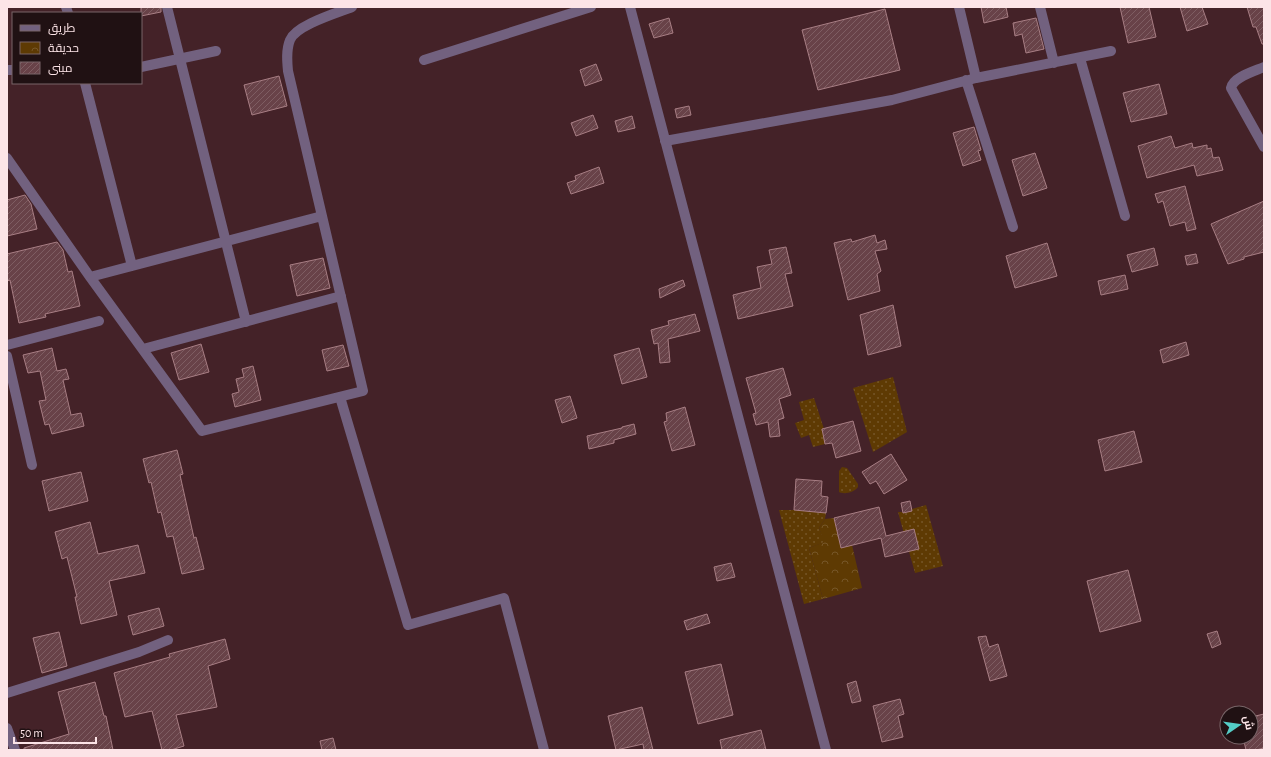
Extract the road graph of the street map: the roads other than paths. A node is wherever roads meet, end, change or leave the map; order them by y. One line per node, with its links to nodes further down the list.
1 (168, 7): 10 (street)
2 (352, 7): 21 (street)
3 (591, 7): 11 (street)
4 (630, 7): 18 (street)
5 (959, 7): 15 (street)
6 (1040, 7): 12 (street)
7 (216, 51): 10 (street)
8 (1111, 51): 9 (street)
9 (1080, 58): 12 (street); 22 (street)
10 (180, 59): 13 (street); 24 (street)
11 (424, 60)
12 (1054, 63): 15 (street)
13 (142, 67)
14 (1264, 67): 19 (street)
15 (976, 78): 16 (street)
16 (966, 80): 18 (street); 23 (street)
17 (85, 84): 25 (street)
18 (665, 141): 40 (street)
19 (1264, 147)
20 (7, 158): 26 (street)
21 (322, 216): 24 (street); 27 (street)
22 (1125, 216)
23 (1013, 227)
24 (226, 241): 25 (street); 29 (street)
25 (132, 266): 26 (street)
26 (90, 277): 31 (street)
27 (341, 296): 29 (street); 33 (street)
28 (99, 321): 30 (street)
29 (246, 322): 31 (street)
30 (7, 345)
31 (143, 349): 33 (street)
32 (7, 356): 34 (street)
33 (340, 397): 39 (street)
34 (32, 465)
35 (168, 640): 36 (street)
36 (7, 693)
37 (7, 728): 38 (street)
38 (14, 750)
39 (544, 750)
40 (826, 750)

